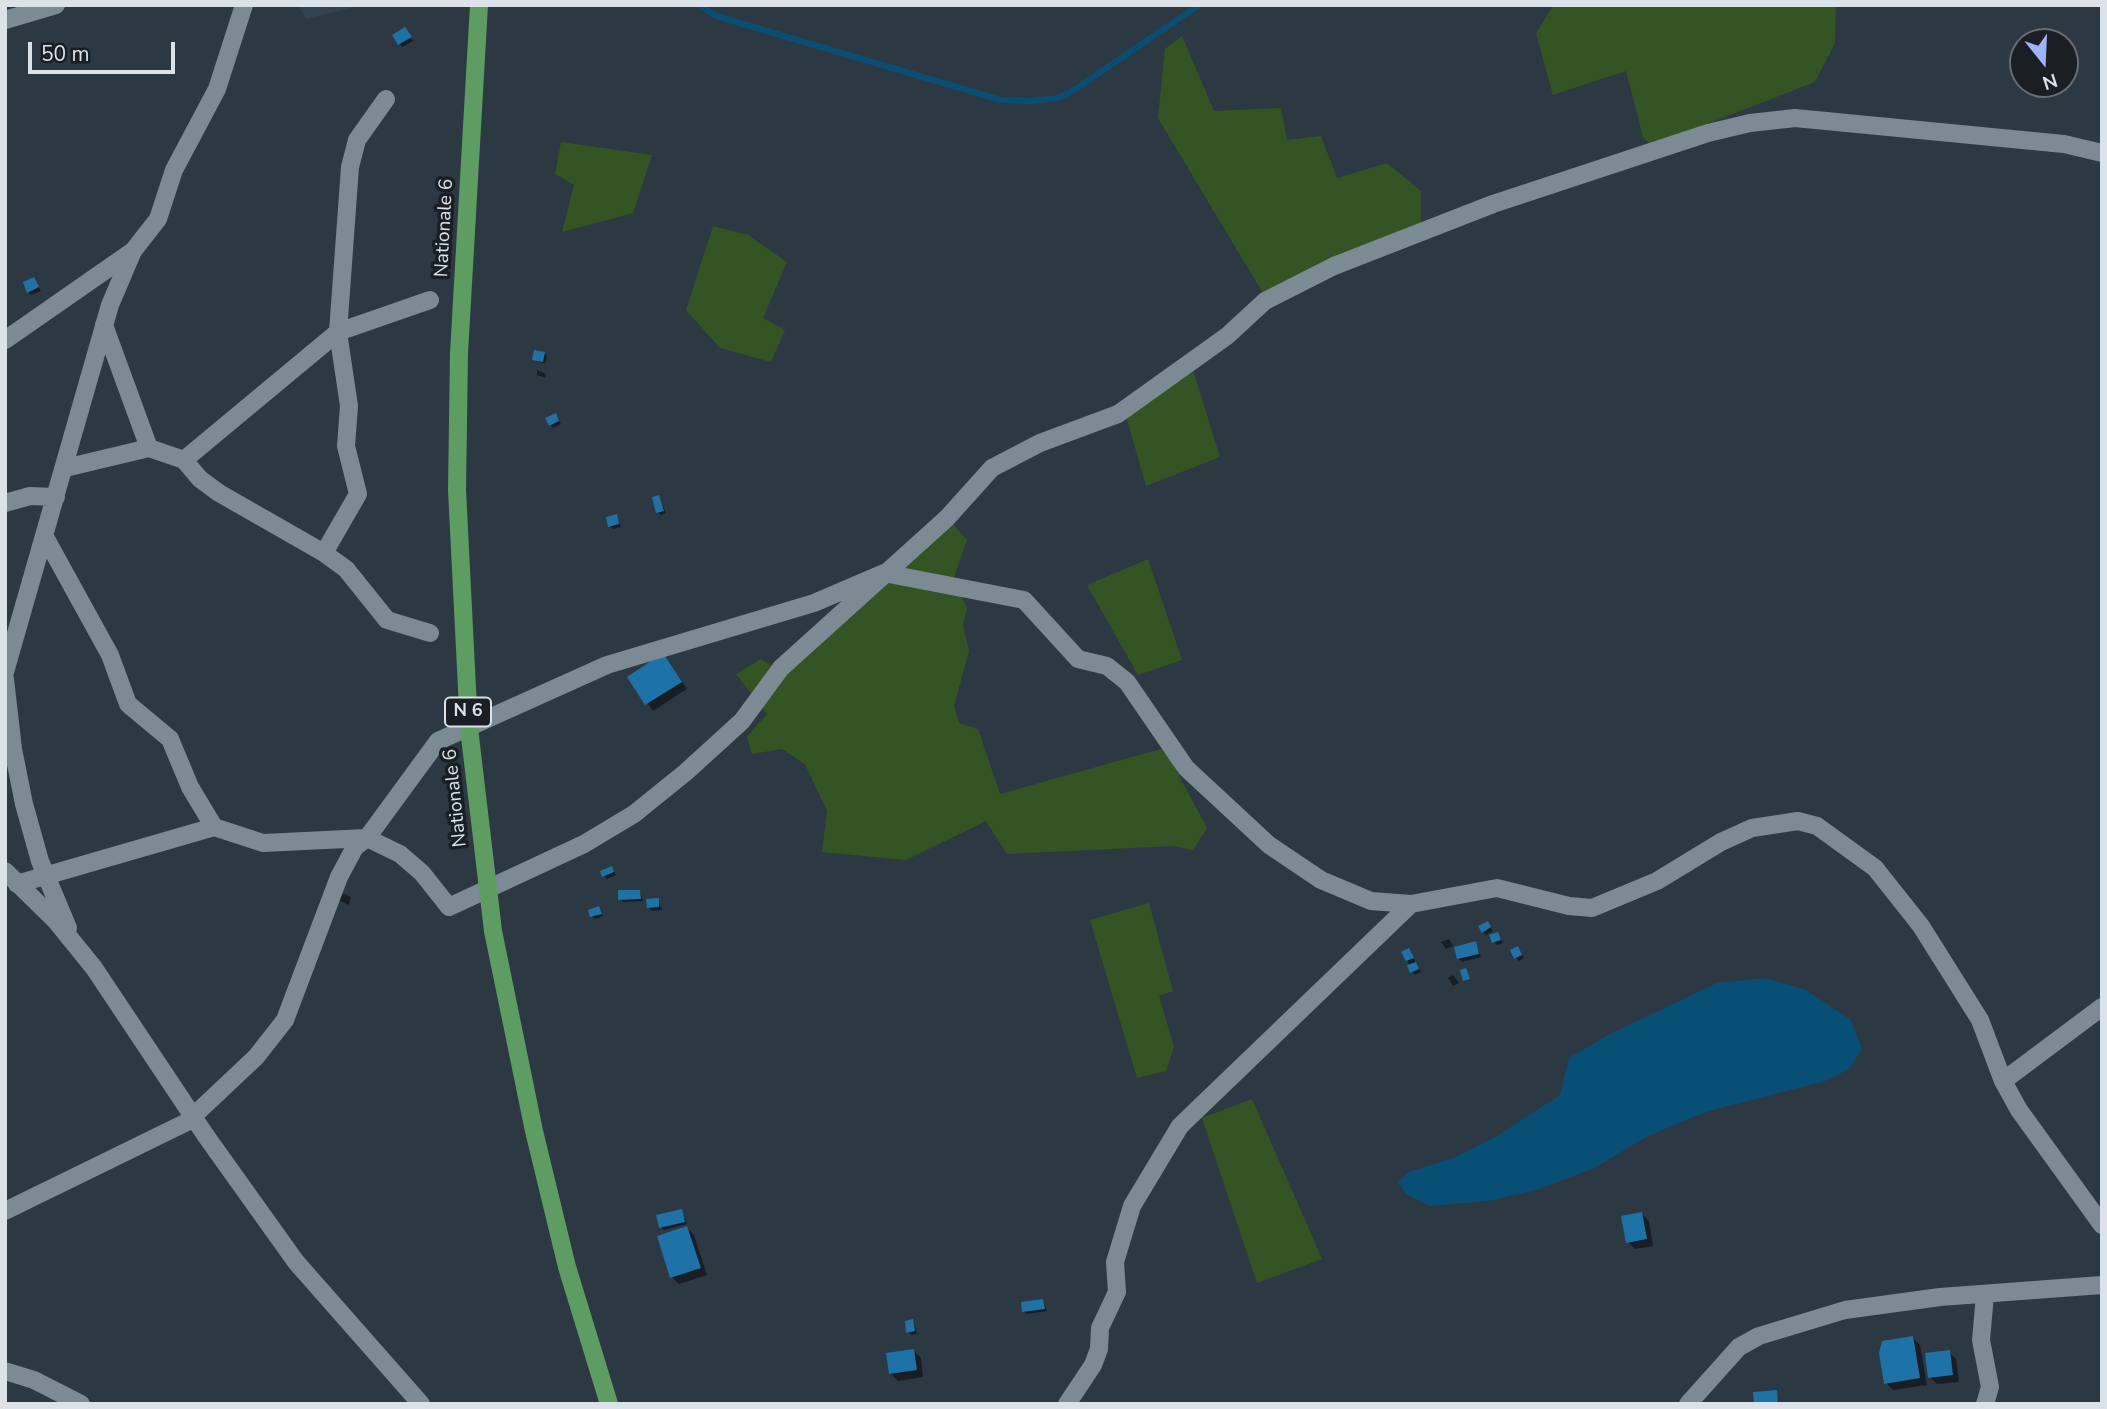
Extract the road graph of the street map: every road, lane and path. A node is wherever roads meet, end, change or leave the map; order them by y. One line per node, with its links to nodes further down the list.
1 (56, 5): 4 (street)
2 (244, 5): 7 (street)
3 (479, 5): 23 (main road, Nationale 6 / N 6)
4 (5, 20)
5 (386, 99): 10 (street)
6 (2102, 152): 19 (street)
7 (133, 251): 9 (street); 11 (street)
8 (430, 300): 10 (street)
9 (104, 325): 12 (street); 14 (street)
10 (338, 332): 13 (street); 18 (street)
11 (5, 340)
12 (149, 449): 13 (street); 14 (street)
13 (184, 460): 18 (street)
14 (65, 468): 15 (street)
15 (56, 497): 16 (street); 17 (street)
16 (5, 503)
17 (45, 537): 21 (street); 24 (street)
18 (324, 553): 20 (street)
19 (884, 573): 23 (street); 28 (street); 29 (street)
20 (430, 633)
21 (5, 672)
22 (5, 679): 26 (street)
23 (470, 729): 25 (street); 28 (main road, Nationale 6 / N 6)
24 (214, 827): 25 (street); 26 (street)
25 (367, 838): 28 (street); 33 (street)
26 (46, 876): 27 (street); 30 (street)
27 (11, 877): 30 (street)
28 (487, 891): 42 (main road, Nationale 6 / N 6)
29 (1411, 904): 32 (street); 43 (street)
30 (73, 941): 33 (street)
31 (2102, 1007): 32 (street)
32 (2003, 1081): 35 (street)
33 (195, 1117): 34 (street); 40 (street)
34 (5, 1211)
35 (2102, 1225)
36 (2102, 1285): 37 (street)
37 (1985, 1295): 39 (street); 44 (street)
38 (5, 1371): 41 (street)
39 (1987, 1395): 45 (street)
40 (413, 1402)
41 (81, 1404)
42 (609, 1404)
43 (1067, 1404)
44 (1688, 1404)
45 (2002, 1404)

